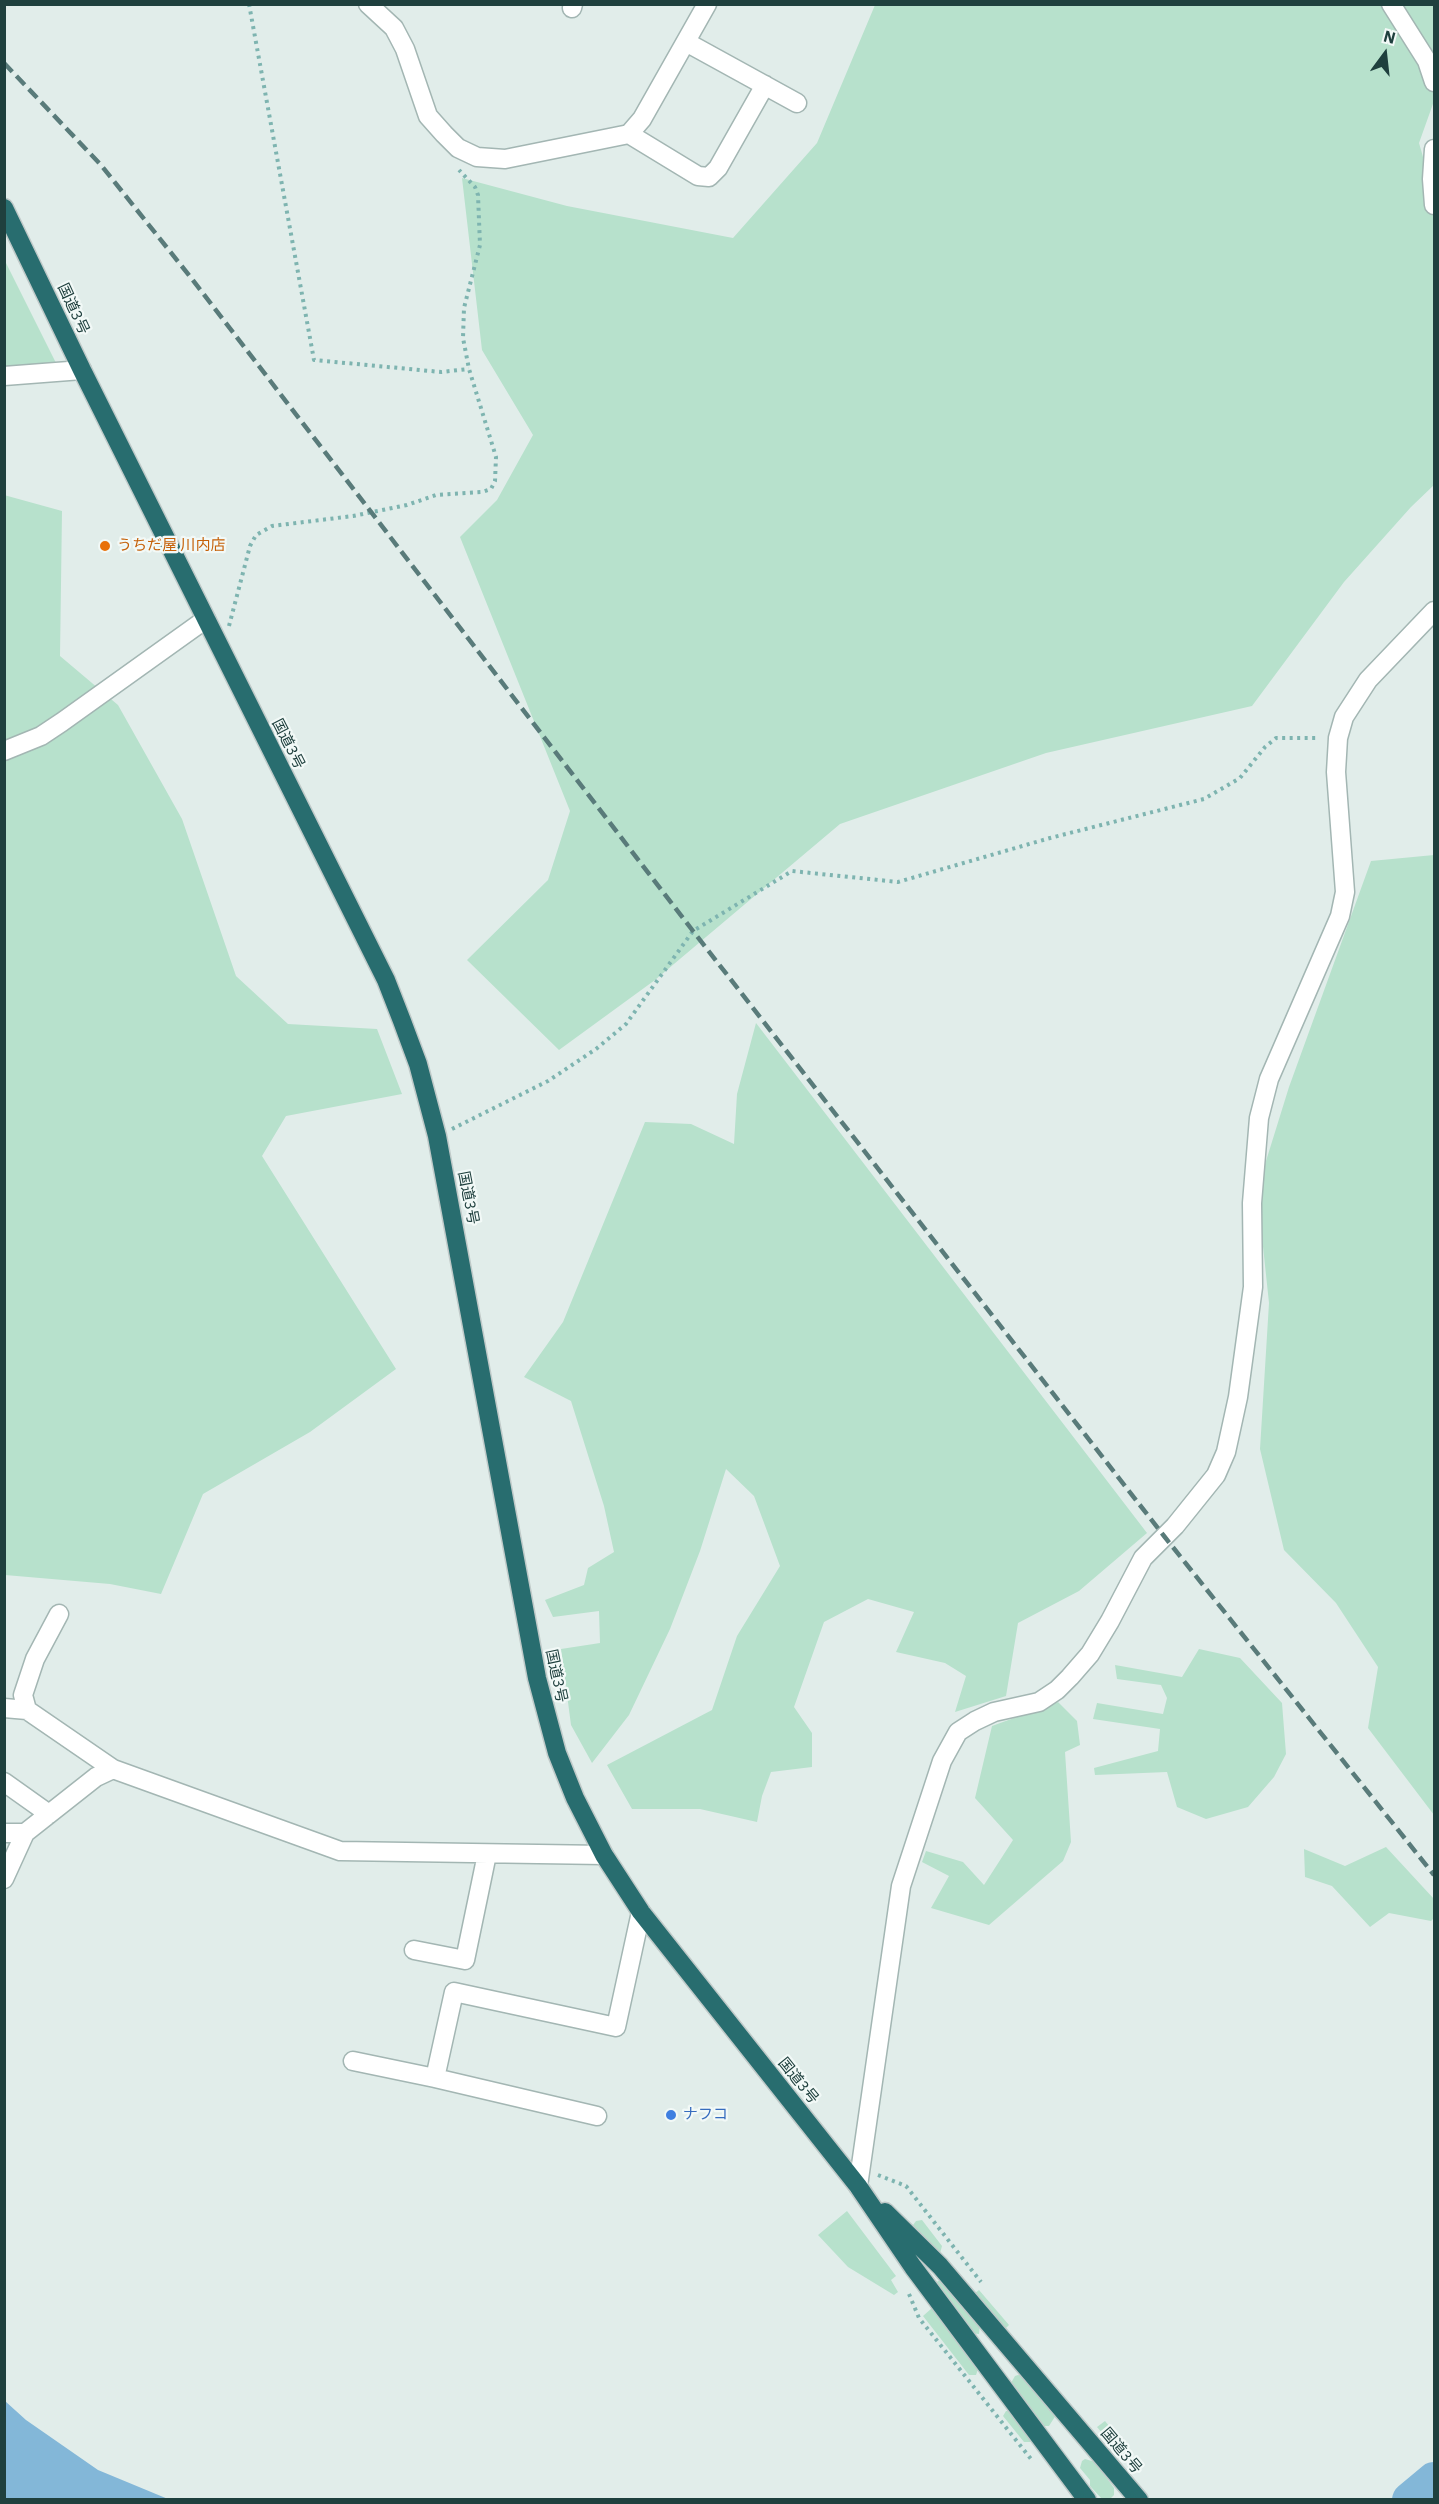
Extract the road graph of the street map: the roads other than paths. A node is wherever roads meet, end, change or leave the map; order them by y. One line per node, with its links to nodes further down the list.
1 (368, 4): 8 (street)
2 (707, 4): 4 (street)
3 (1392, 4): 5 (street)
4 (686, 42): 6 (street); 8 (street)
5 (1434, 82)
6 (765, 85): 7 (street); 8 (street)
7 (797, 103)
8 (629, 134)
9 (1434, 150): 10 (street)
10 (1434, 205)
11 (4, 208): 12 (highway, 国道3号)
12 (82, 370): 13 (street); 15 (highway, 国道3号)
13 (4, 376)
14 (1434, 611): 33 (street)
15 (206, 619): 16 (street); 26 (highway, 国道3号)
16 (4, 751)
17 (59, 1614): 19 (street)
18 (4, 1708): 19 (street)
19 (27, 1710): 20 (street)
20 (113, 1769): 22 (street); 25 (street)
21 (4, 1782): 22 (street)
22 (49, 1814): 24 (street)
23 (4, 1833): 24 (street)
24 (25, 1833): 27 (street)
25 (487, 1854): 26 (street); 29 (street)
26 (604, 1855): 28 (highway, 国道3号)
27 (4, 1879)
28 (641, 1912): 31 (street); 33 (highway, 国道3号)
29 (414, 1950)
30 (353, 2061): 31 (street)
31 (435, 2078): 32 (street)
32 (597, 2116)
33 (858, 2186): 34 (highway, 国道3号); 35 (highway, 国道3号)
34 (1087, 2499)
35 (1139, 2499)

